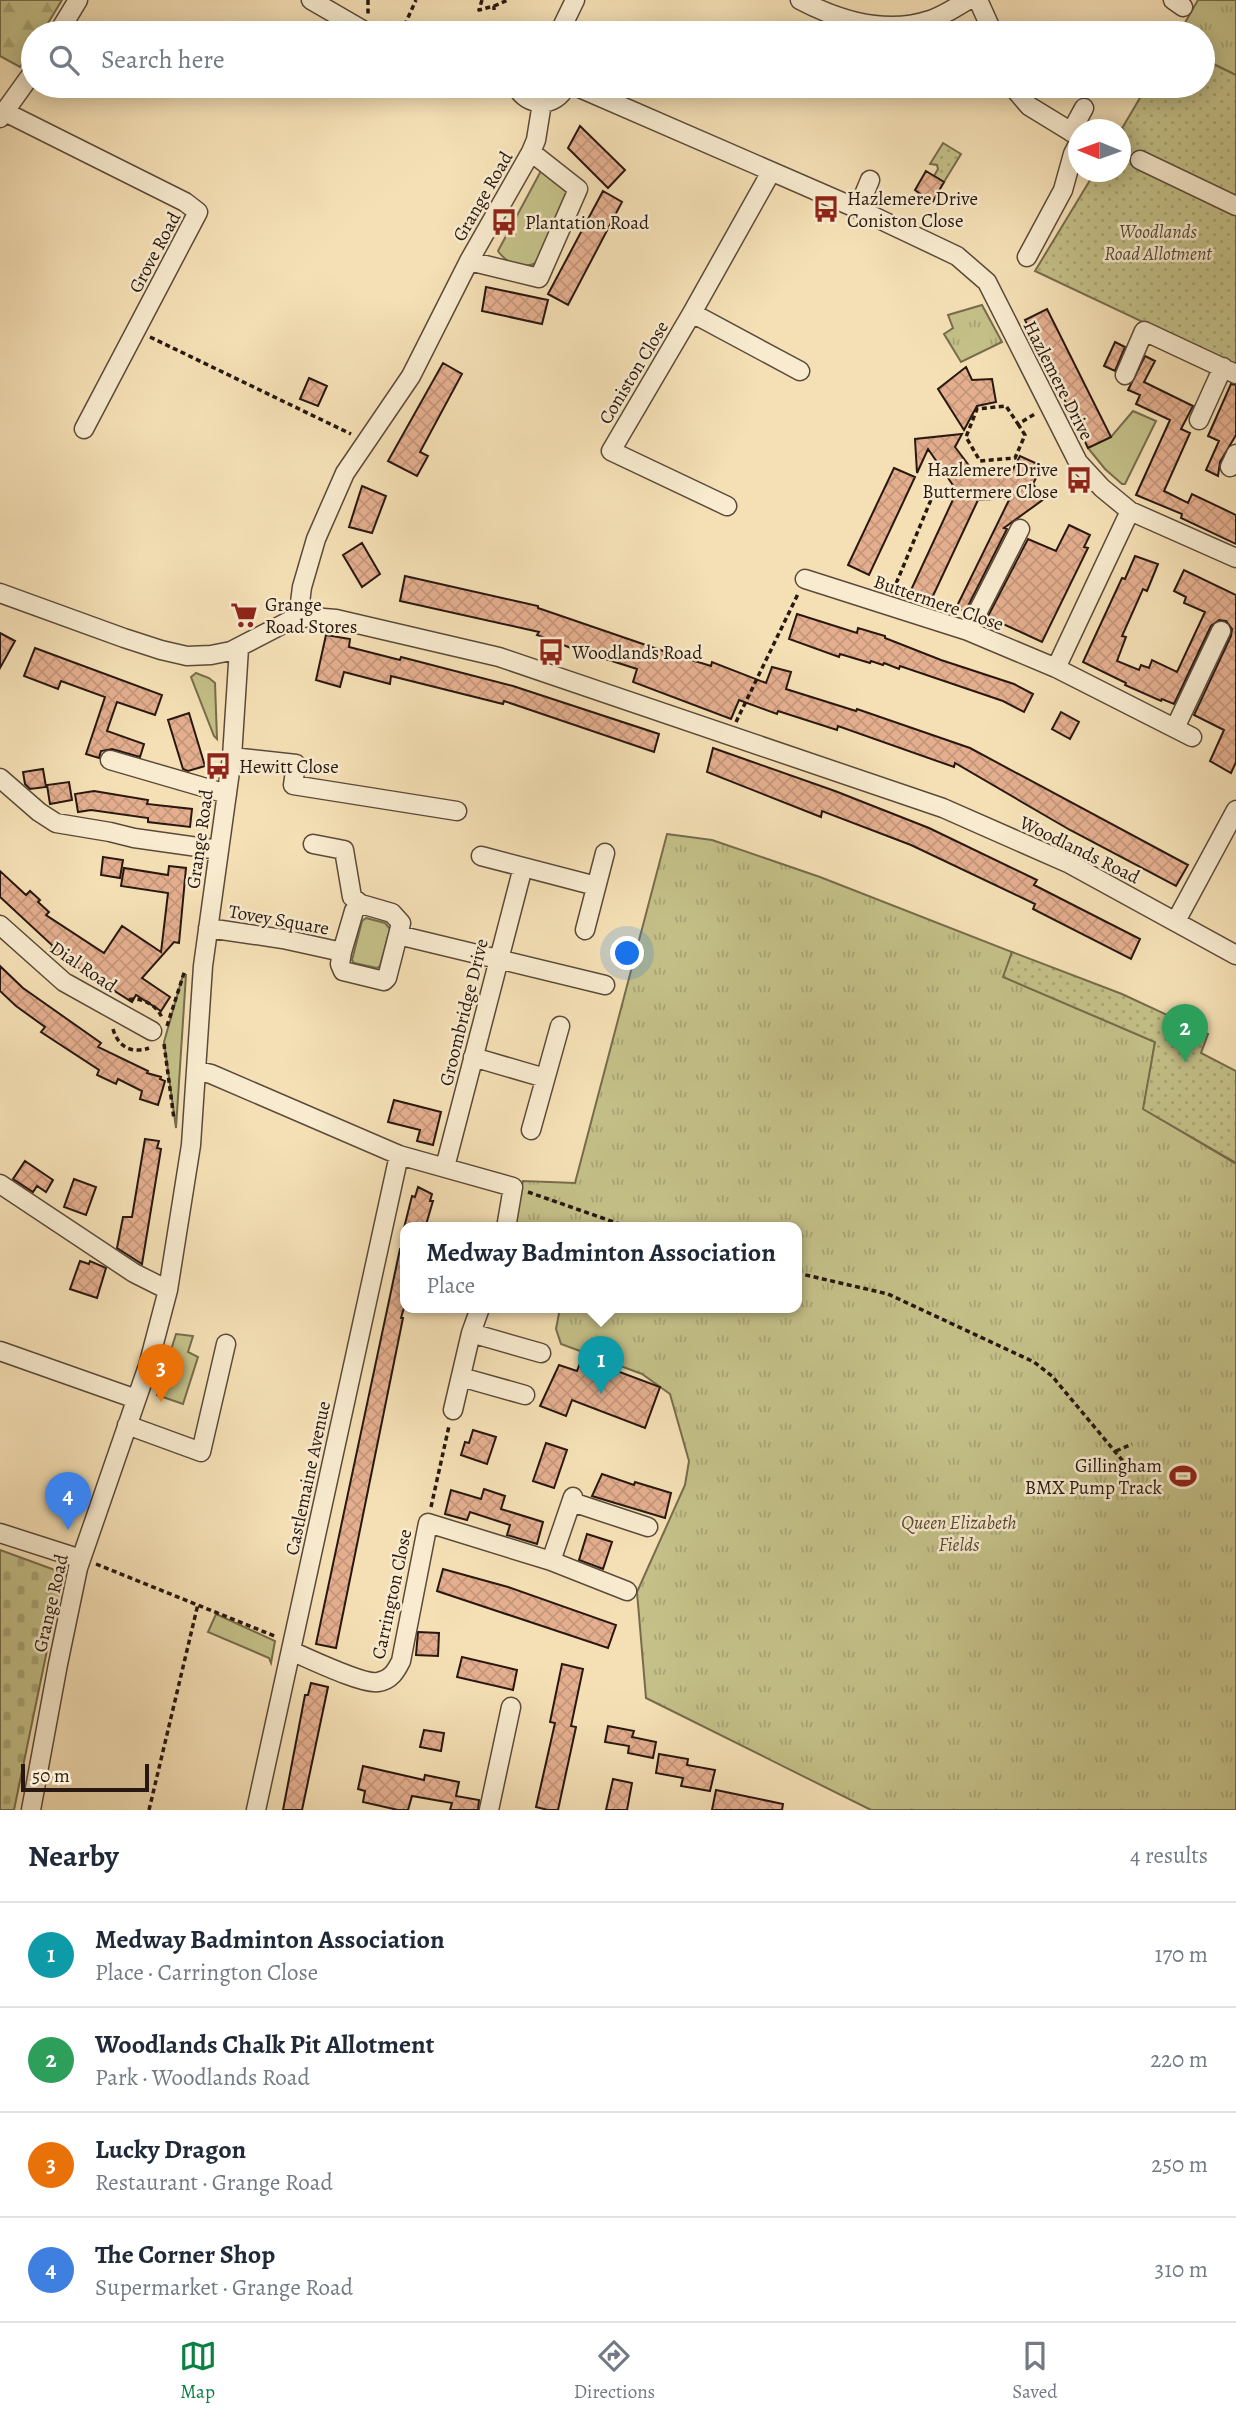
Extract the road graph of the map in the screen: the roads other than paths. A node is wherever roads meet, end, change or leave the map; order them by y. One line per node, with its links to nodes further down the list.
1 (78, 0): 7 (street)
2 (311, 0): 8 (street)
3 (575, 0): 9 (street)
4 (800, 0): 10 (street)
5 (968, 0): 11 (street)
6 (978, 0): 12 (street)
7 (65, 21)
8 (347, 21)
9 (565, 21)
10 (846, 21)
11 (926, 21)
12 (988, 21)
13 (21, 89): 20 (street)
14 (526, 98): 18 (street)
15 (556, 98): 18 (street)
16 (602, 98): 25 (street, Hazlemere Drive)
17 (1022, 98): 22 (street)
18 (542, 103): 23 (street, Grange Road)
19 (1084, 108): 21 (street)
20 (2, 115): 37 (street, Grove Road)
21 (1081, 119)
22 (1068, 132)
23 (531, 152): 31 (street, Grange Road); 31 (street, Grange Road)
24 (1140, 160): 28 (street)
25 (771, 172): 29 (street, Hazlemere Drive); 32 (street, Coniston Close)
26 (1068, 172): 30 (street)
27 (870, 180): 29 (street)
28 (1236, 206)
29 (858, 209): 39 (street, Hazlemere Drive)
30 (1027, 257)
31 (469, 261): 44 (street, Grange Road)
32 (692, 313): 33 (street, Coniston Close); 38 (street, Coniston Close)
33 (800, 371)
34 (1230, 371): 35 (street); 36 (street)
35 (1125, 375)
36 (1199, 420)
37 (84, 429)
38 (727, 506)
39 (1130, 510): 41 (street, Hazlemere Drive); 48 (street)
40 (1020, 530): 45 (street)
41 (1236, 558)
42 (805, 579): 45 (street, Buttermere Close)
43 (0, 593): 47 (street)
44 (298, 618): 47 (street); 64 (street, Woodlands Road)
45 (968, 631): 48 (street, Buttermere Close)
46 (1221, 631): 49 (street)
47 (239, 648): 51 (street, Grange Road)
48 (1056, 668): 49 (street, Buttermere Close)
49 (1175, 728): 50 (street, Buttermere Close)
50 (1192, 737)
51 (232, 757): 54 (street, Grange Road); 56 (street)
52 (110, 760): 54 (street)
53 (0, 778): 58 (street)
54 (227, 794): 58 (street, Grange Road)
55 (1236, 810): 64 (street)
56 (457, 811)
57 (313, 844): 63 (street)
58 (219, 850): 66 (street, Grange Road)
59 (605, 853): 62 (street)
60 (481, 856): 61 (street)
61 (523, 867): 62 (street); 71 (street, Groombridge Drive)
62 (596, 886): 67 (street)
63 (361, 904): 68 (street); 69 (street, Tovey Square)
64 (1176, 921): 70 (street, Woodlands Road)
65 (0, 925): 74 (street, Dial Road)
66 (208, 928): 69 (street, Tovey Square); 76 (street, Grange Road)
67 (585, 930)
68 (398, 935): 69 (street, Tovey Square); 71 (street)
69 (342, 952)
70 (1236, 955)
71 (497, 960): 72 (street); 75 (street, Groombridge Drive)
72 (605, 985)
73 (560, 1026): 77 (street)
74 (158, 1037)
75 (473, 1057): 77 (street); 80 (street, Groombridge Drive)
76 (198, 1071): 79 (street); 83 (street, Grange Road)
77 (545, 1077): 78 (street)
78 (530, 1130)
79 (400, 1155): 80 (street); 99 (street, Castlemaine Avenue)
80 (444, 1167): 82 (street)
81 (0, 1184): 83 (street)
82 (507, 1222)
83 (168, 1290): 91 (street, Grange Road)
84 (478, 1313): 85 (street)
85 (471, 1333): 88 (street); 89 (street)
86 (226, 1344): 93 (street)
87 (0, 1351): 91 (street)
88 (541, 1353)
89 (461, 1377): 90 (street); 92 (street)
90 (525, 1395)
91 (136, 1399): 93 (street, Grange Road)
92 (453, 1410)
93 (127, 1425): 96 (street, Grange Road)
94 (648, 1527): 97 (street)
95 (0, 1532): 96 (street)
96 (81, 1559): 101 (street, Grange Road)
97 (551, 1561): 98 (street, Carrington Close); 99 (street, Carrington Close)
98 (627, 1591)
99 (291, 1647): 102 (street, Castlemaine Avenue)
100 (511, 1707): 103 (street)
101 (32, 1810)
102 (256, 1810)
103 (489, 1810)

